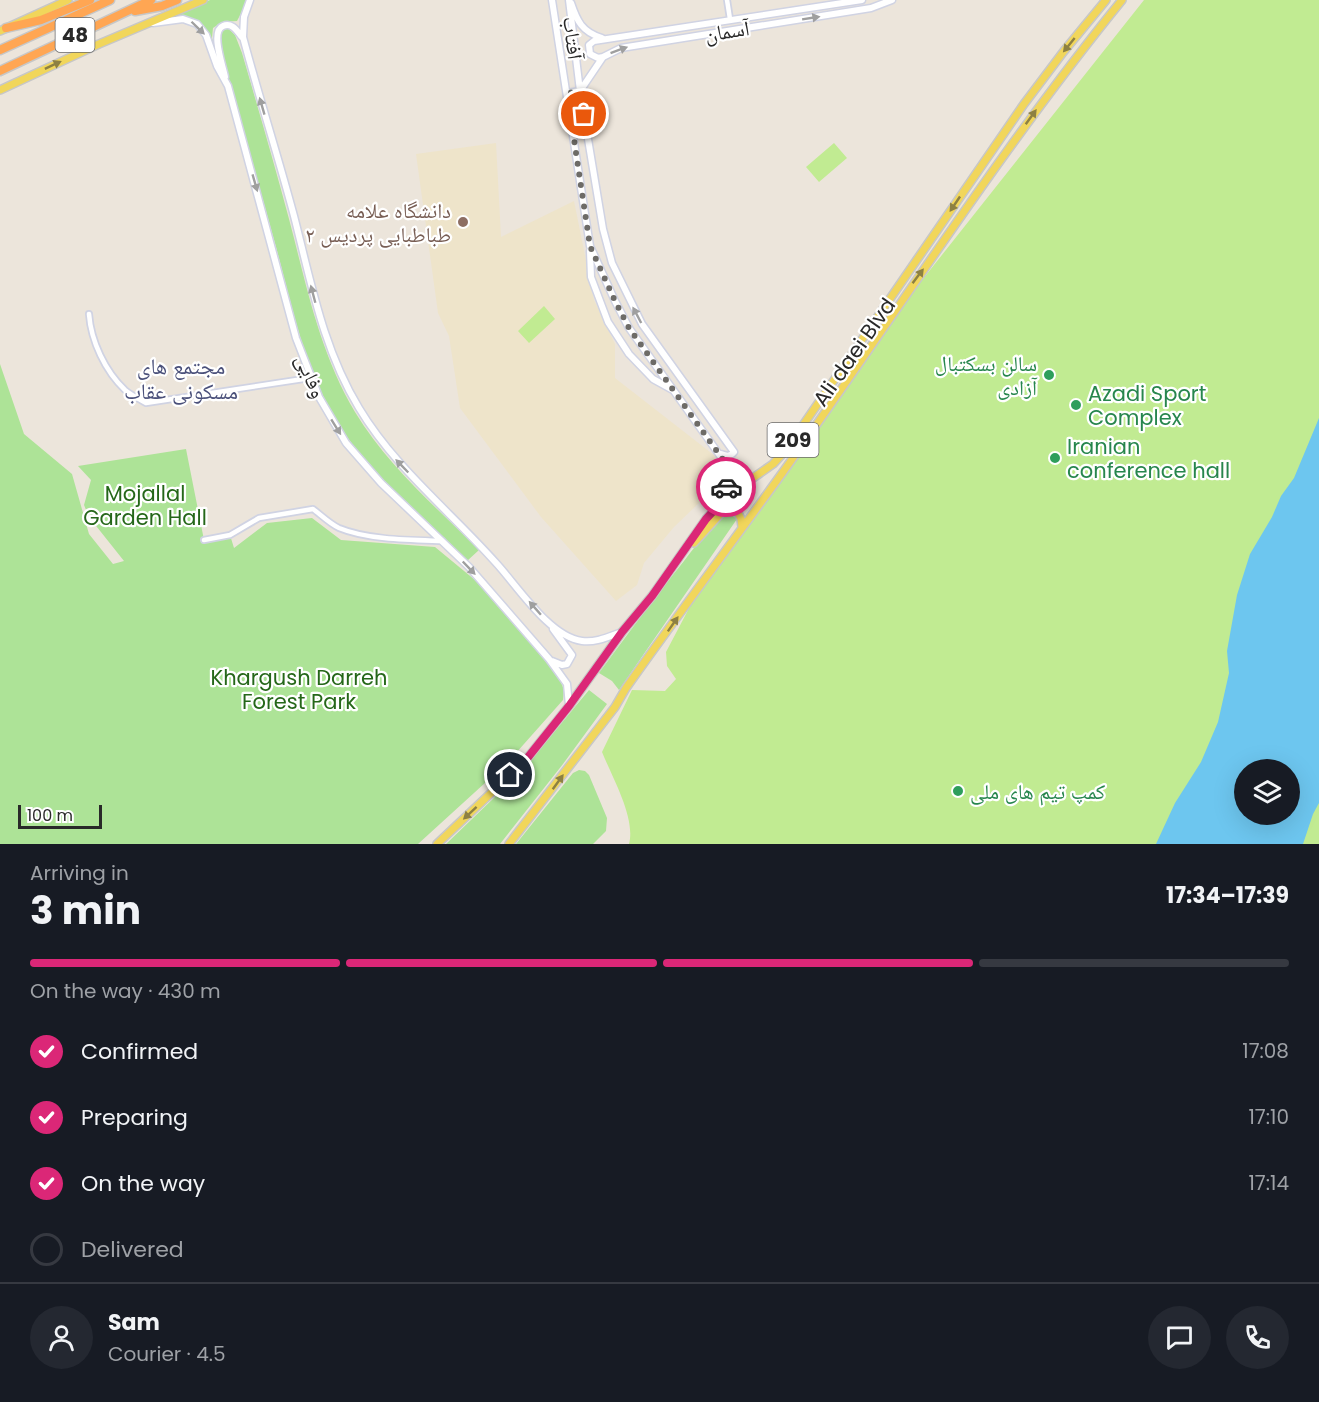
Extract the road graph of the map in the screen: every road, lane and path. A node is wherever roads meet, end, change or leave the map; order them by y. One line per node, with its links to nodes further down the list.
1 (68, 0): 18 (main road)
2 (90, 0): 18 (highway)
3 (110, 0): 21 (highway, 48)
4 (151, 0): 15 (highway, 48)
5 (177, 0): 15 (highway)
6 (203, 0): 17 (main road)
7 (250, 0): 19 (street, وفایی)
8 (552, 0): 27 (street, آفتاب)
9 (569, 0): 20 (street); 26 (street, آفتاب)
10 (727, 0): 16 (street)
11 (862, 0): 16 (street, آسمان)
12 (892, 0): 22 (street, آسمان, one-way to 12)
13 (1122, 0): 34 (main road, Ali daei Blvd / 209, one-way to 13)
14 (1105, 1): 33 (main road, Ali daei Blvd / 209, one-way to 33)
15 (120, 13): 23 (highway, 48)
16 (730, 19): 20 (street, آسمان)
17 (144, 25): 24 (street, وفایی, one-way to 24); 25 (main road, one-way to 17)
18 (3, 30)
19 (243, 37): 24 (street); 38 (street, وفایی, one-way to 19)
20 (602, 38): 22 (street)
21 (0, 50)
22 (603, 57): 26 (street)
23 (0, 71)
24 (228, 86): 30 (street, وفایی, one-way to 30)
25 (0, 90)
26 (580, 91): 27 (street); 32 (street, آفتاب, one-way to 26)
27 (567, 93): 28 (street, آفتاب)
28 (590, 244): 31 (street, آفتاب); 31 (street)
29 (89, 314): 30 (street)
30 (310, 378): 36 (street, وفایی, one-way to 36)
31 (675, 391): 32 (street, آفتاب)
32 (720, 454): 33 (street, آفتاب)
33 (718, 506): 37 (main road, Ali daei Blvd / 209)
34 (742, 527): 37 (main road); 43 (main road, Ali daei Blvd / 209, one-way to 34)
35 (204, 540): 36 (street)
36 (442, 541): 40 (street, وفایی, one-way to 40)
37 (678, 558): 39 (main road, Ali daei Blvd / 209)
38 (547, 622): 39 (street, وفایی); 40 (street)
39 (622, 632): 41 (main road, Ali daei Blvd / 209)
40 (549, 659): 41 (street, وفایی)
41 (569, 706): 42 (main road, Ali daei Blvd / 209, one-way to 42)
42 (437, 844)
43 (509, 844)

